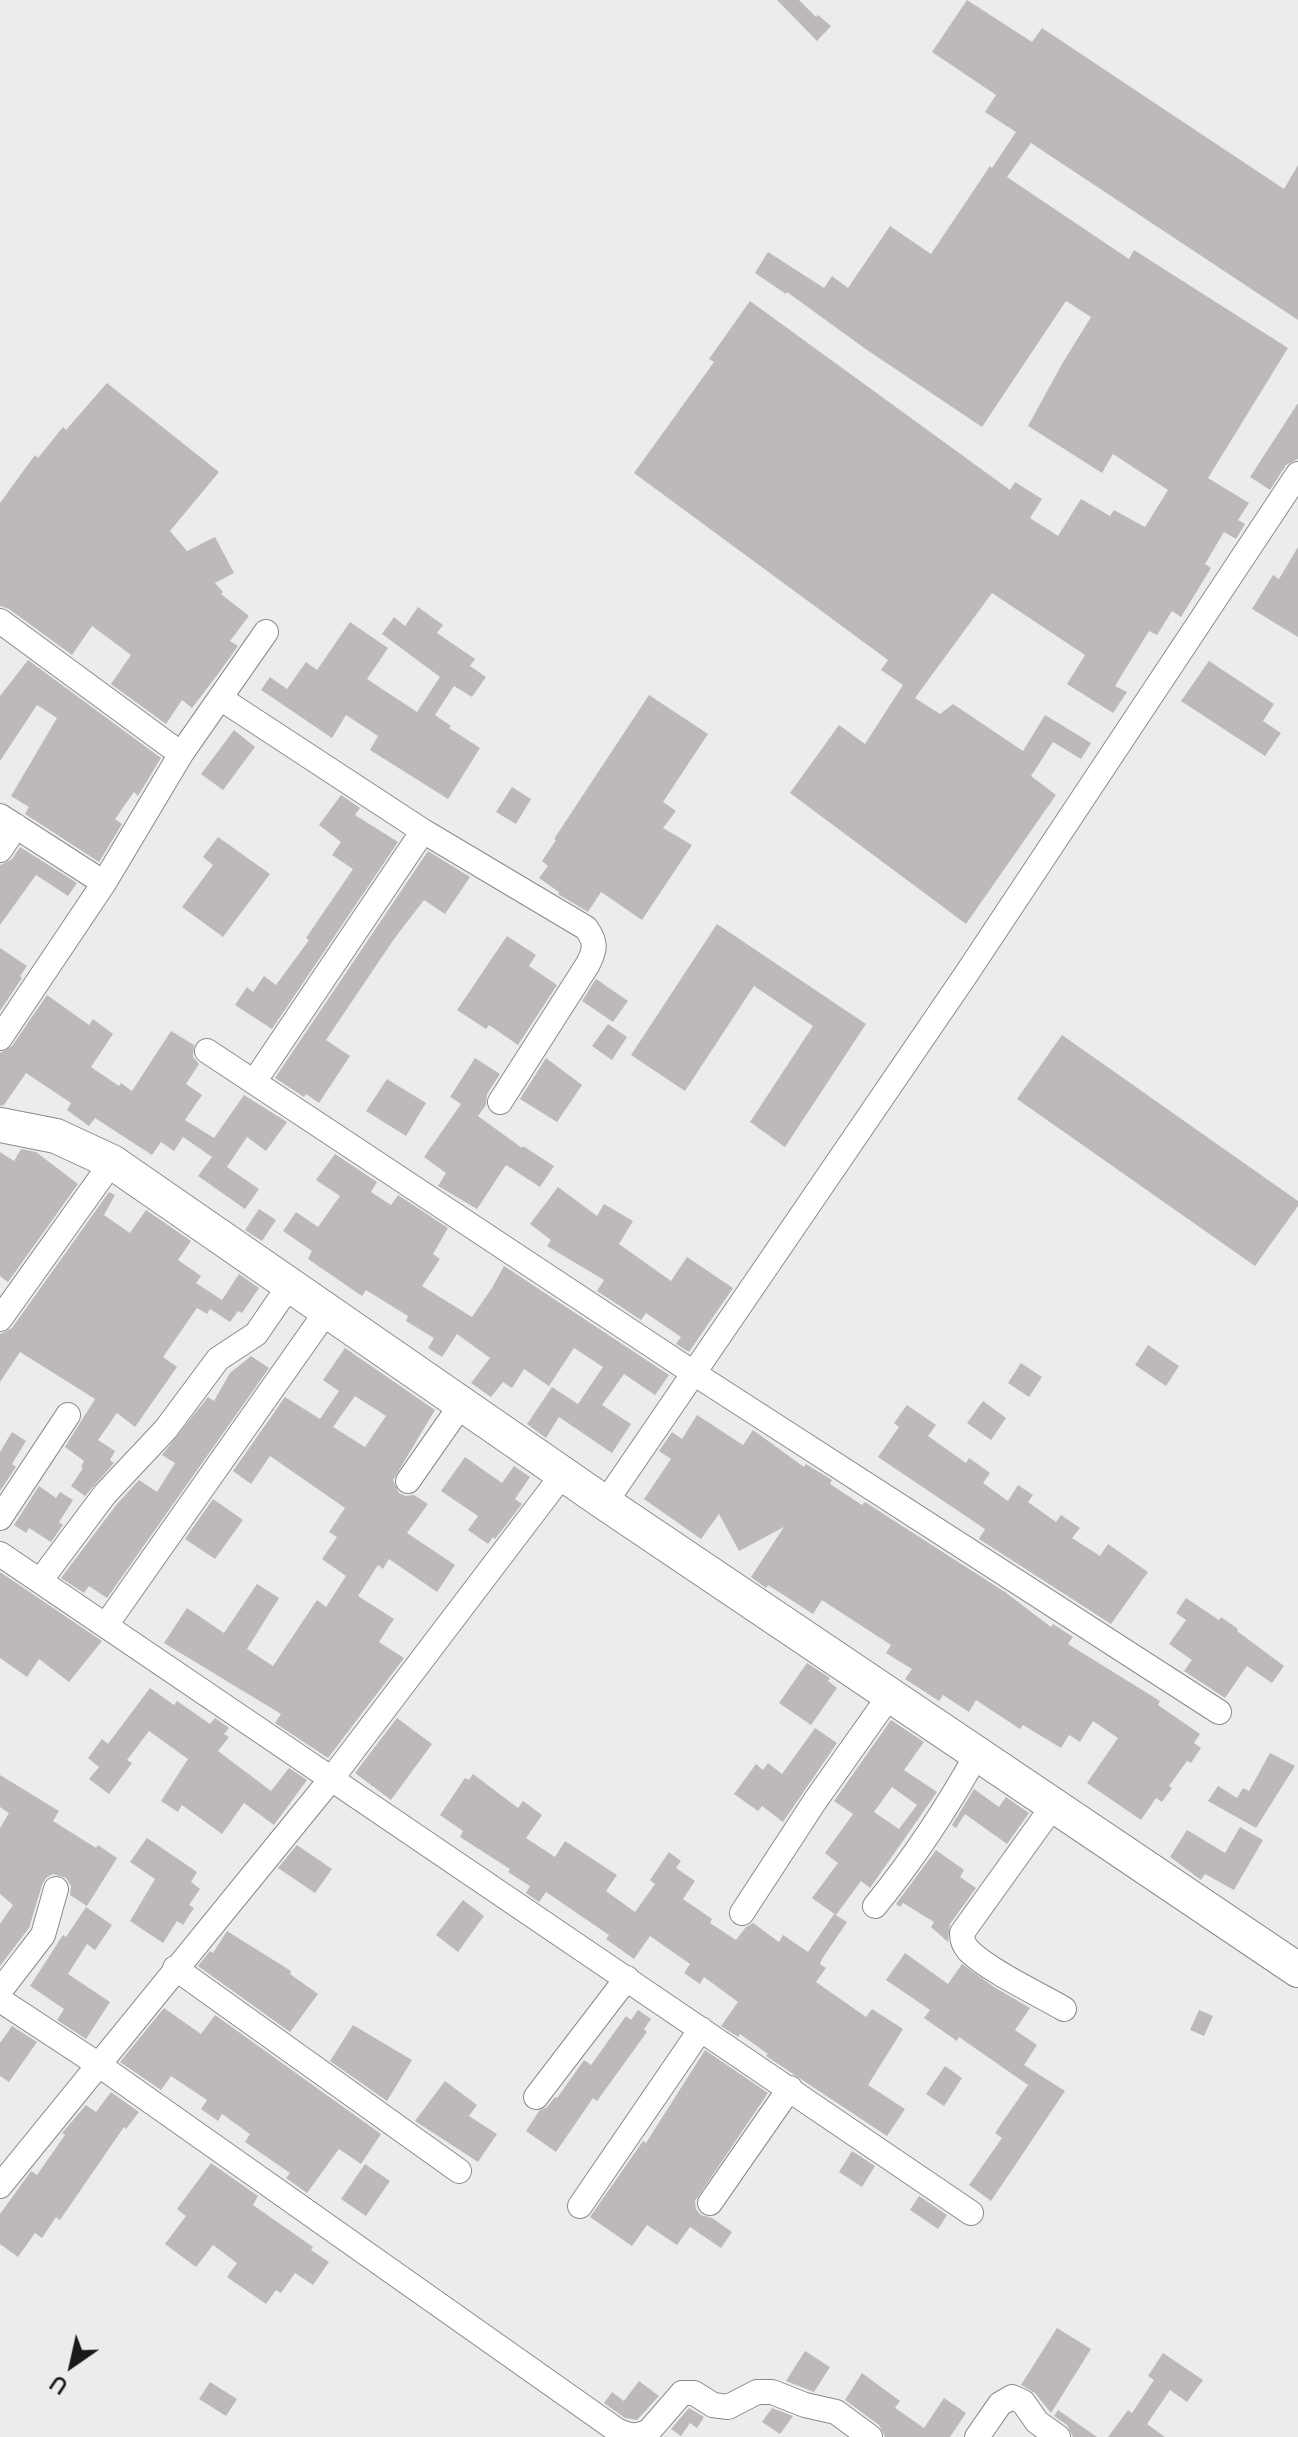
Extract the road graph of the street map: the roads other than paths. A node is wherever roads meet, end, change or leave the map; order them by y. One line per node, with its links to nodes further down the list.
1 (1298, 474): 19 (street)
2 (0, 621): 5 (street)
3 (266, 632): 4 (street)
4 (220, 698): 5 (street); 7 (street)
5 (181, 754): 9 (street)
6 (8, 821): 8 (street); 9 (street)
7 (423, 831): 12 (street); 13 (street)
8 (0, 850)
9 (104, 883): 10 (street)
10 (0, 1038)
11 (207, 1051): 12 (street)
12 (254, 1082): 19 (street)
13 (500, 1102)
14 (0, 1125): 15 (street)
15 (112, 1162): 16 (street); 18 (street)
16 (289, 1286): 17 (street); 27 (street)
17 (326, 1312): 20 (street); 28 (street)
18 (0, 1319)
19 (695, 1374): 24 (street); 30 (street)
20 (461, 1405): 22 (street); 23 (street)
21 (68, 1415): 25 (street)
22 (563, 1474): 24 (street); 32 (street)
23 (408, 1481)
24 (605, 1503): 29 (street)
25 (0, 1518)
26 (0, 1554): 27 (street)
27 (40, 1581): 28 (street)
28 (106, 1625): 32 (street)
29 (890, 1695): 31 (street); 36 (street)
30 (1219, 1712)
31 (977, 1754): 33 (street); 35 (street)
32 (332, 1778): 37 (street); 39 (street)
33 (1053, 1806): 38 (street); 41 (street)
34 (56, 1889): 40 (street)
35 (875, 1906)
36 (742, 1913)
37 (175, 1968): 43 (street); 46 (street)
38 (1298, 1970)
39 (627, 1978): 42 (street); 45 (street)
40 (2, 2003): 43 (street)
41 (1064, 2009)
42 (701, 2029): 44 (street); 49 (street)
43 (99, 2065): 47 (street); 51 (street)
44 (790, 2088): 48 (street); 50 (street)
45 (536, 2097)
46 (459, 2171)
47 (0, 2186)
48 (710, 2203)
49 (580, 2206)
50 (971, 2213)
51 (870, 2437)
52 (977, 2437): 53 (street)
53 (1058, 2437)

